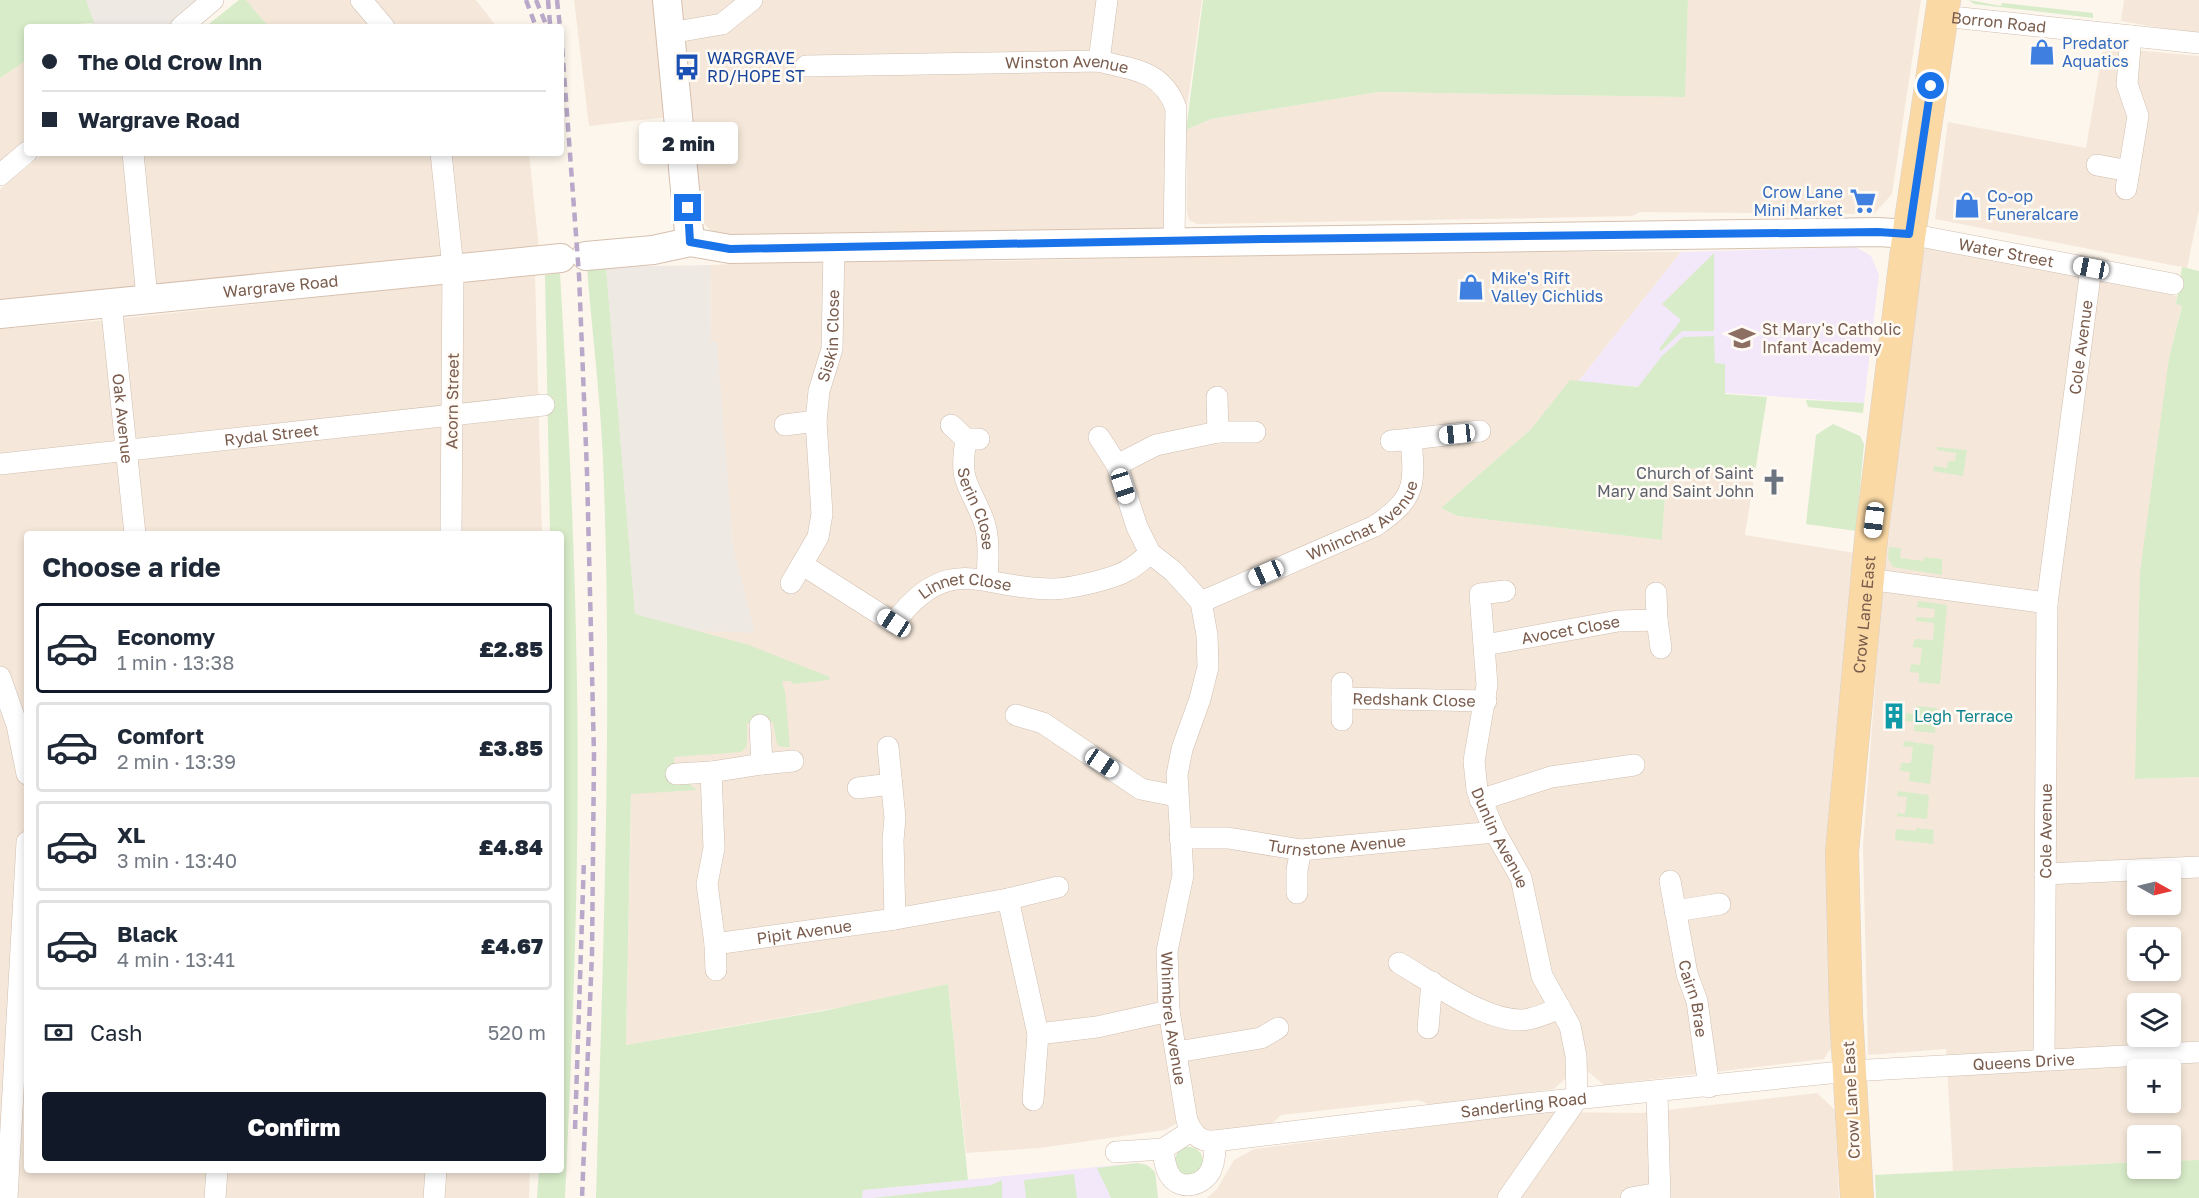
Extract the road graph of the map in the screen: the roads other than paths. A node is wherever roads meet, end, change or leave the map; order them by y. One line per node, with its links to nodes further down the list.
1 (213, 0): 7 (street)
2 (361, 0): 8 (street)
3 (667, 0): 9 (street)
4 (752, 0): 9 (street)
5 (1107, 0): 12 (street)
6 (1943, 8): 10 (street, Borron Road); 19 (main road, Crow Lane East)
7 (185, 24)
8 (381, 24)
9 (670, 33): 21 (street)
10 (2131, 36): 11 (street, Borron Road); 17 (street)
11 (2199, 43)
12 (1099, 61): 13 (street, Winston Avenue); 20 (street, Winston Avenue)
13 (806, 66)
14 (24, 155): 18 (street)
15 (133, 156): 26 (street)
16 (441, 156): 23 (street, Acorn Street)
17 (2097, 165)
18 (0, 175)
19 (1909, 234): 20 (street); 24 (street, Water Street); 46 (main road, Crow Lane East)
20 (1174, 241): 22 (street)
21 (690, 242): 22 (street); 23 (street, Wargrave Road)
22 (834, 248): 32 (street, Siskin Close)
23 (453, 268): 26 (street, Wargrave Road); 31 (street, Acorn Street)
24 (2091, 268): 25 (street, Water Street); 52 (street, Cole Avenue)
25 (2173, 284)
26 (147, 298): 27 (street, Wargrave Road)
27 (111, 303): 28 (street, Wargrave Road); 39 (street, Oak Avenue)
28 (0, 314)
29 (1217, 397): 35 (street)
30 (544, 405): 31 (street, Rydal Street)
31 (452, 415): 39 (street, Rydal Street); 43 (street, Acorn Street)
32 (816, 421): 33 (street); 45 (street, Siskin Close)
33 (785, 425)
34 (1480, 431): 51 (street, Whinchat Avenue)
35 (1218, 432): 36 (street); 41 (street)
36 (1255, 432)
37 (966, 435): 47 (street, Serin Close)
38 (1099, 437): 41 (street)
39 (126, 450): 40 (street, Rydal Street); 42 (street, Oak Avenue)
40 (0, 464)
41 (1117, 465): 44 (street)
42 (135, 531)
43 (451, 531)
44 (1150, 553): 47 (street, Linnet Close); 51 (street)
45 (803, 565): 47 (street, Linnet Close); 48 (street)
46 (1868, 579): 52 (street); 97 (main road, Crow Lane East)
47 (987, 580)
48 (791, 583)
49 (1505, 591): 54 (street, Dunlin Avenue)
50 (1656, 593): 53 (street)
51 (1201, 602): 70 (street, Whimbrel Avenue)
52 (2047, 603): 76 (street, Cole Avenue)
53 (1657, 620): 54 (street, Avocet Close); 55 (street)
54 (1485, 645): 57 (street, Dunlin Avenue)
55 (1661, 648)
56 (0, 677): 62 (street)
57 (1486, 701): 59 (street, Redshank Close); 71 (street, Dunlin Avenue)
58 (1015, 718): 70 (street)
59 (1342, 720)
60 (760, 725): 64 (street)
61 (888, 747): 68 (street)
62 (24, 759)
63 (794, 761): 64 (street)
64 (762, 764): 66 (street)
65 (1635, 765): 71 (street)
66 (711, 772): 67 (street); 85 (street)
67 (676, 774)
68 (892, 784): 69 (street); 84 (street)
69 (858, 788)
70 (1176, 796): 73 (street, Whimbrel Avenue)
71 (1480, 800): 72 (street, Dunlin Avenue)
72 (1495, 832): 74 (street, Turnstone Avenue); 89 (street, Dunlin Avenue)
73 (1180, 838): 74 (street, Turnstone Avenue); 90 (street, Whimbrel Avenue)
74 (1301, 850): 79 (street)
75 (2199, 867): 76 (street)
76 (2045, 874): 96 (street, Cole Avenue)
77 (1670, 881): 83 (street, Cairn Brae)
78 (1058, 887): 81 (street, Pipit Avenue)
79 (1297, 893)
80 (24, 895): 108 (street)
81 (1008, 899): 84 (street, Pipit Avenue); 93 (street)
82 (1720, 904): 83 (street)
83 (1676, 911): 98 (street, Cairn Brae)
84 (894, 919): 85 (street, Pipit Avenue)
85 (715, 944): 87 (street)
86 (1398, 963): 88 (street)
87 (716, 970)
88 (1432, 982): 89 (street); 92 (street)
89 (1560, 1008): 100 (street, Dunlin Avenue)
90 (1169, 1011): 93 (street); 94 (street, Whimbrel Avenue)
91 (1280, 1028): 94 (street)
92 (1428, 1028)
93 (1038, 1034): 101 (street)
94 (1177, 1052): 102 (street, Whimbrel Avenue)
95 (2199, 1052): 96 (street, Queens Drive)
96 (2044, 1059): 97 (street, Queens Drive)
97 (1850, 1071): 98 (street, Sanderling Road); 113 (main road, Crow Lane East)
98 (1709, 1087): 99 (street, Sanderling Road)
99 (1657, 1093): 100 (street, Sanderling Road); 107 (street)
100 (1577, 1099): 102 (street, Sanderling Road); 111 (street)
101 (1033, 1100)
102 (1201, 1136): 103 (street); 103 (street)
103 (1162, 1149): 104 (street)
104 (1116, 1152)
105 (217, 1173): 109 (street)
106 (436, 1173): 110 (street)
107 (1660, 1195): 112 (street)
108 (7, 1198)
109 (215, 1198)
110 (434, 1198)
111 (1508, 1198)
112 (1631, 1198)
113 (1857, 1198)

